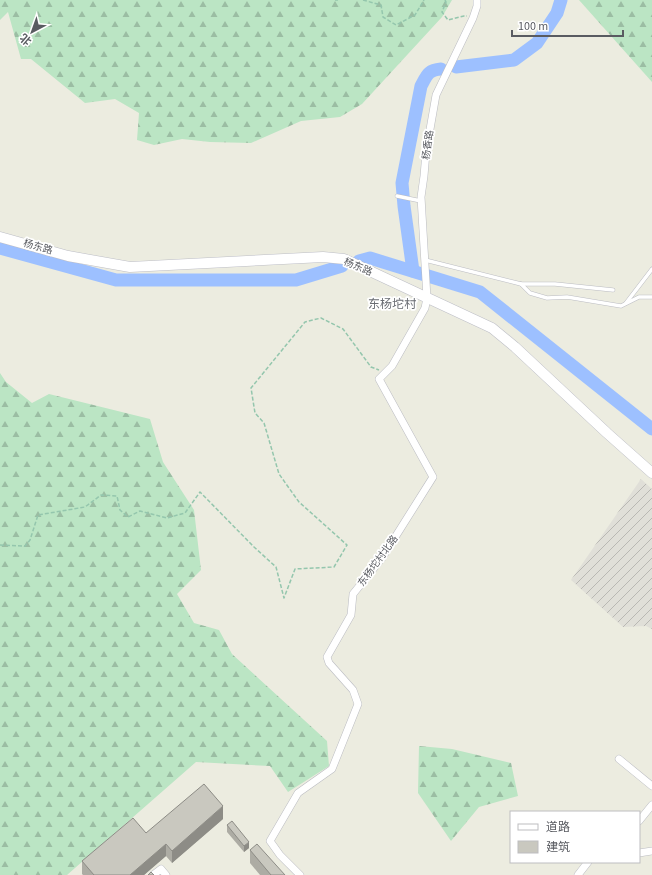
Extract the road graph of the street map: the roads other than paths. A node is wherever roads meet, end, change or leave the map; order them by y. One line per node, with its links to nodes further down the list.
1 (477, 0): 3 (street, 杨香路)
2 (397, 196): 3 (lane)
3 (421, 201): 5 (street, 杨香路)
4 (0, 236): 9 (street, 杨东路)
5 (425, 263): 7 (lane); 9 (street, 杨香路)
6 (652, 269): 11 (lane)
7 (521, 284): 8 (lane); 11 (lane)
8 (613, 290)
9 (427, 294): 12 (street, 杨东路); 22 (street, 东杨坨村北路)
10 (652, 297): 11 (lane)
11 (624, 304)
12 (652, 473)
13 (619, 759): 14 (street)
14 (652, 786)
15 (652, 804): 16 (street)
16 (640, 820)
17 (652, 851): 18 (street)
18 (640, 853)
19 (587, 863): 23 (street)
20 (153, 875): 21 (street)
21 (166, 875)
22 (300, 875)
23 (578, 875)

